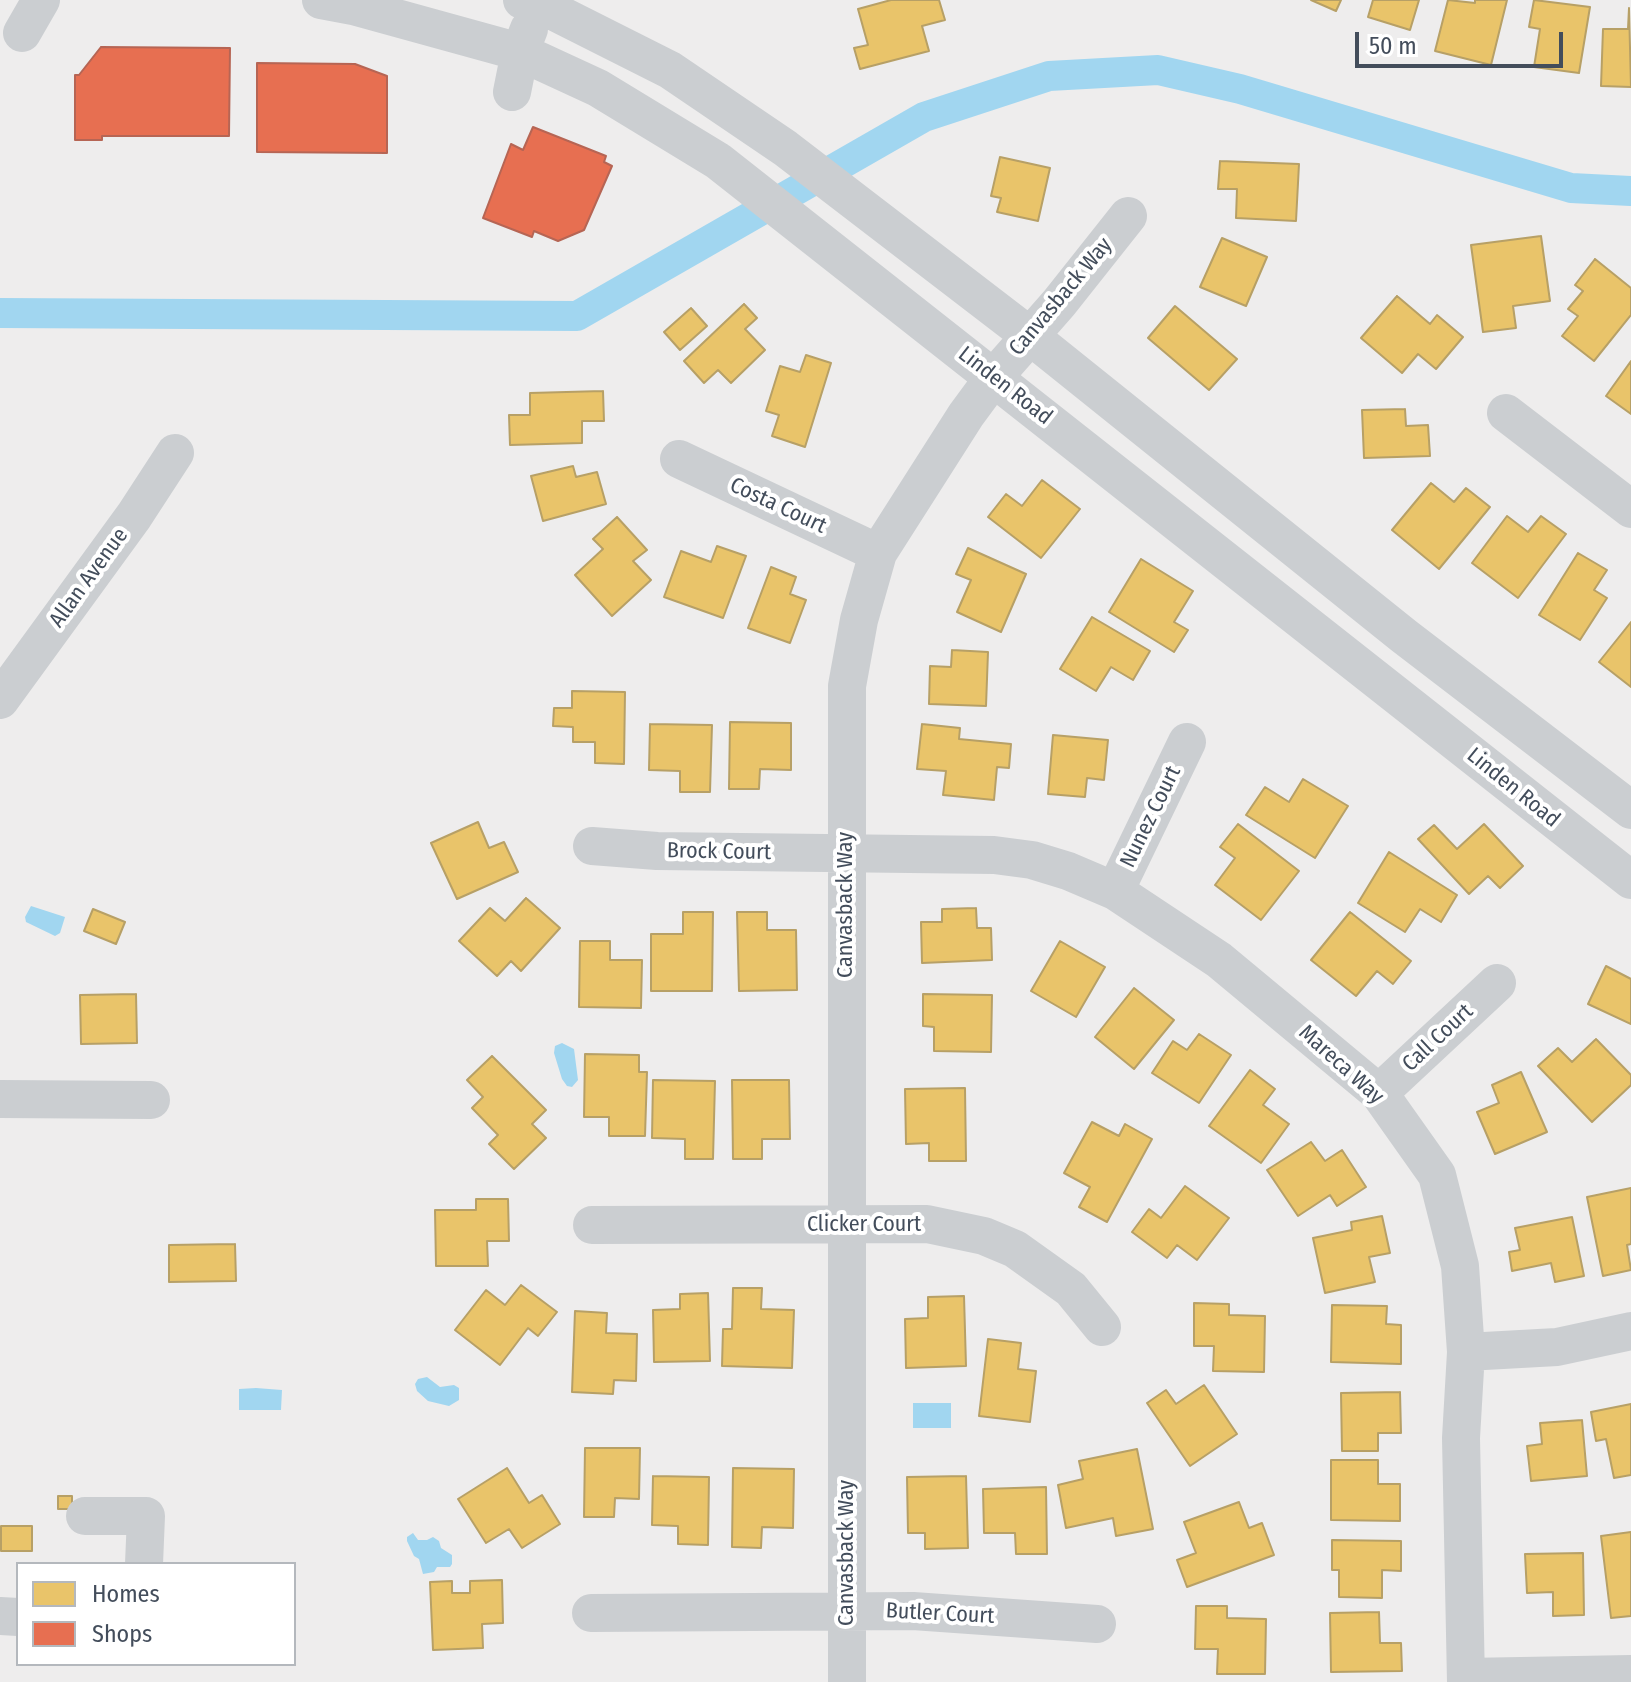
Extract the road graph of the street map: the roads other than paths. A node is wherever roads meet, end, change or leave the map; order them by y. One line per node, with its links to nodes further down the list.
1 (41, 0): 4 (street)
2 (321, 0): 5 (street, Linden Road)
3 (534, 1): 5 (street); 8 (street)
4 (22, 33)
5 (520, 52): 6 (street); 9 (street, Linden Road)
6 (512, 92)
7 (1128, 216): 8 (street, Canvasback Way)
8 (1030, 336): 9 (street, Canvasback Way); 17 (street)
9 (994, 377): 14 (street, Canvasback Way); 19 (street, Linden Road)
10 (1506, 413): 13 (street)
11 (175, 453): 15 (street, Allan Avenue)
12 (679, 459): 14 (street, Costa Court)
13 (1631, 509)
14 (878, 553): 20 (street, Canvasback Way)
15 (0, 700)
16 (1187, 742): 22 (street, Nunez Court)
17 (1628, 802): 19 (street)
18 (592, 846): 20 (street, Brock Court)
19 (1587, 846): 21 (street, Linden Road)
20 (846, 853): 22 (street, Mareca Way); 28 (street, Canvasback Way)
21 (1631, 880)
22 (1115, 891): 24 (street, Mareca Way)
23 (1497, 983): 24 (street, Call Court)
24 (1379, 1093): 31 (street, Mareca Way)
25 (0, 1099): 26 (street)
26 (151, 1100)
27 (592, 1225): 28 (street, Clicker Court)
28 (847, 1225): 29 (street, Clicker Court); 34 (street, Canvasback Way)
29 (1102, 1327)
30 (1631, 1331): 31 (street)
31 (1466, 1352): 38 (street, Mareca Way)
32 (85, 1516): 33 (street)
33 (144, 1562)
34 (847, 1612): 35 (street, Butler Court); 36 (street, Butler Court); 39 (street, Canvasback Way)
35 (591, 1613)
36 (1097, 1624)
37 (1631, 1674): 38 (street)
38 (1466, 1679)
39 (847, 1682)

